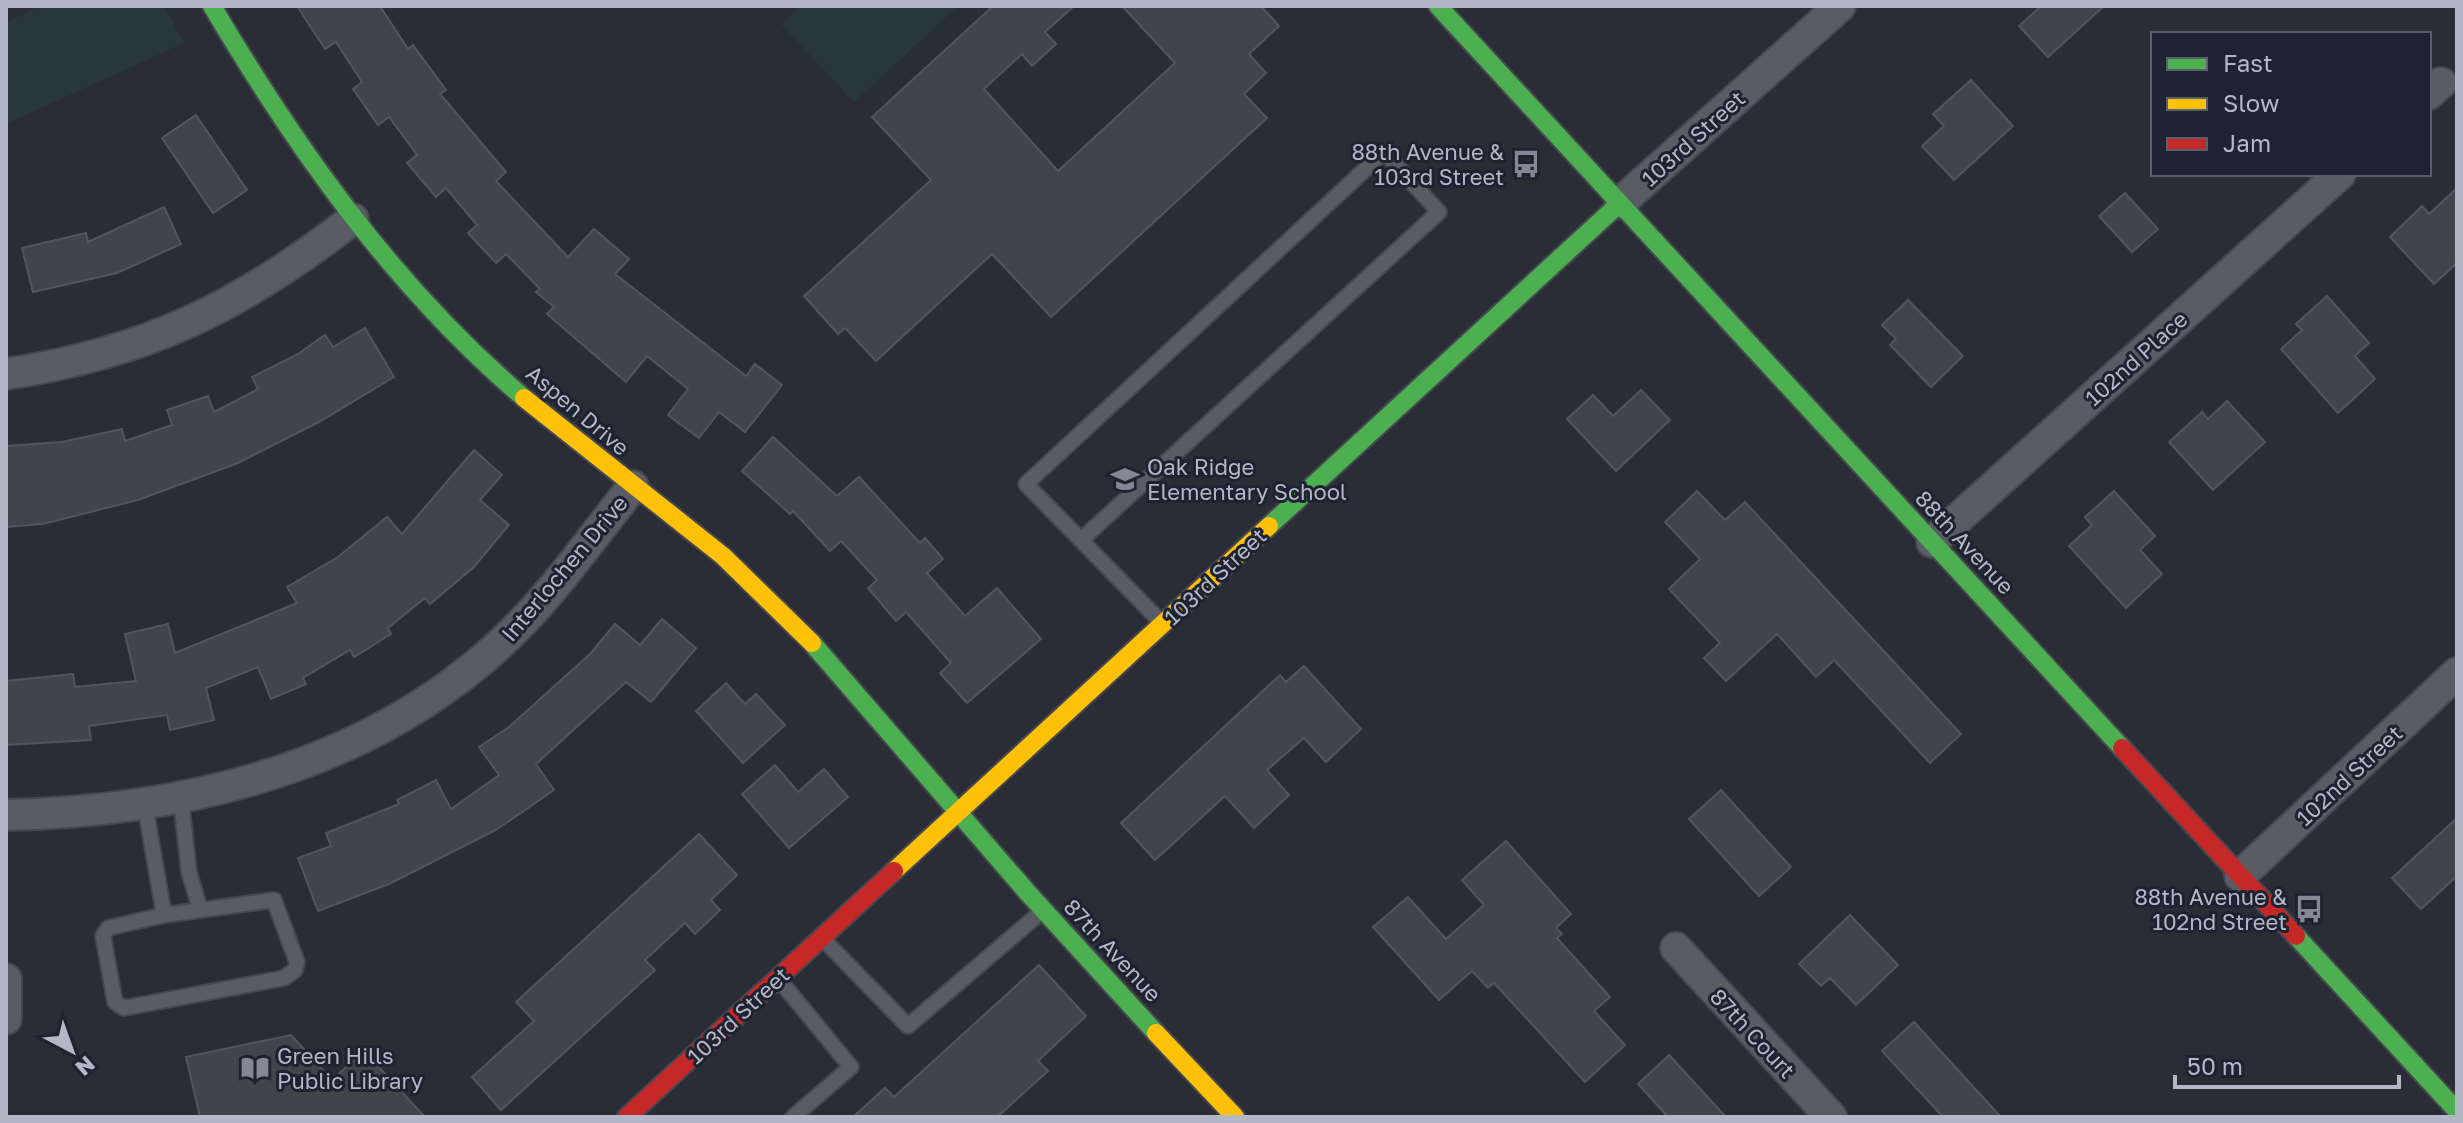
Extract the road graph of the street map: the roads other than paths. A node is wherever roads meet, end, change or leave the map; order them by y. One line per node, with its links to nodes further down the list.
1 (212, 6): 6 (street, Aspen Drive)
2 (1438, 6): 5 (street, 88th Avenue)
3 (1840, 6): 5 (street, 103rd Street)
4 (2338, 176): 10 (street, 102nd Place)
5 (1620, 203): 10 (street, 88th Avenue); 11 (street, 103rd Street)
6 (353, 219): 7 (street); 8 (street, Aspen Drive)
7 (6, 374)
8 (633, 486): 13 (street, Interlochen Drive); 15 (street, Aspen Drive)
9 (1081, 540): 9 (lane); 11 (lane)
10 (1932, 542): 17 (street, 88th Avenue)
11 (1163, 624): 15 (street, 103rd Street)
12 (2457, 673): 17 (street, 102nd Street)
13 (181, 800): 14 (street, Interlochen Drive); 18 (lane)
14 (145, 805): 16 (street, Interlochen Drive); 20 (lane)
15 (960, 811): 19 (street, 87th Avenue); 21 (street, 103rd Street)
16 (6, 815)
17 (2240, 876): 26 (street, 88th Avenue)
18 (200, 909): 20 (lane); 20 (lane)
19 (1044, 910): 21 (lane); 29 (street, 87th Avenue)
20 (164, 915)
21 (822, 938): 23 (street, 103rd Street)
22 (1676, 948): 30 (street, 87th Court)
23 (778, 978): 27 (street, 103rd Street); 28 (lane)
24 (6, 979): 25 (street)
25 (6, 1019)
26 (2457, 1111)
27 (627, 1117)
28 (793, 1117)
29 (1235, 1117)
30 (1831, 1117)

